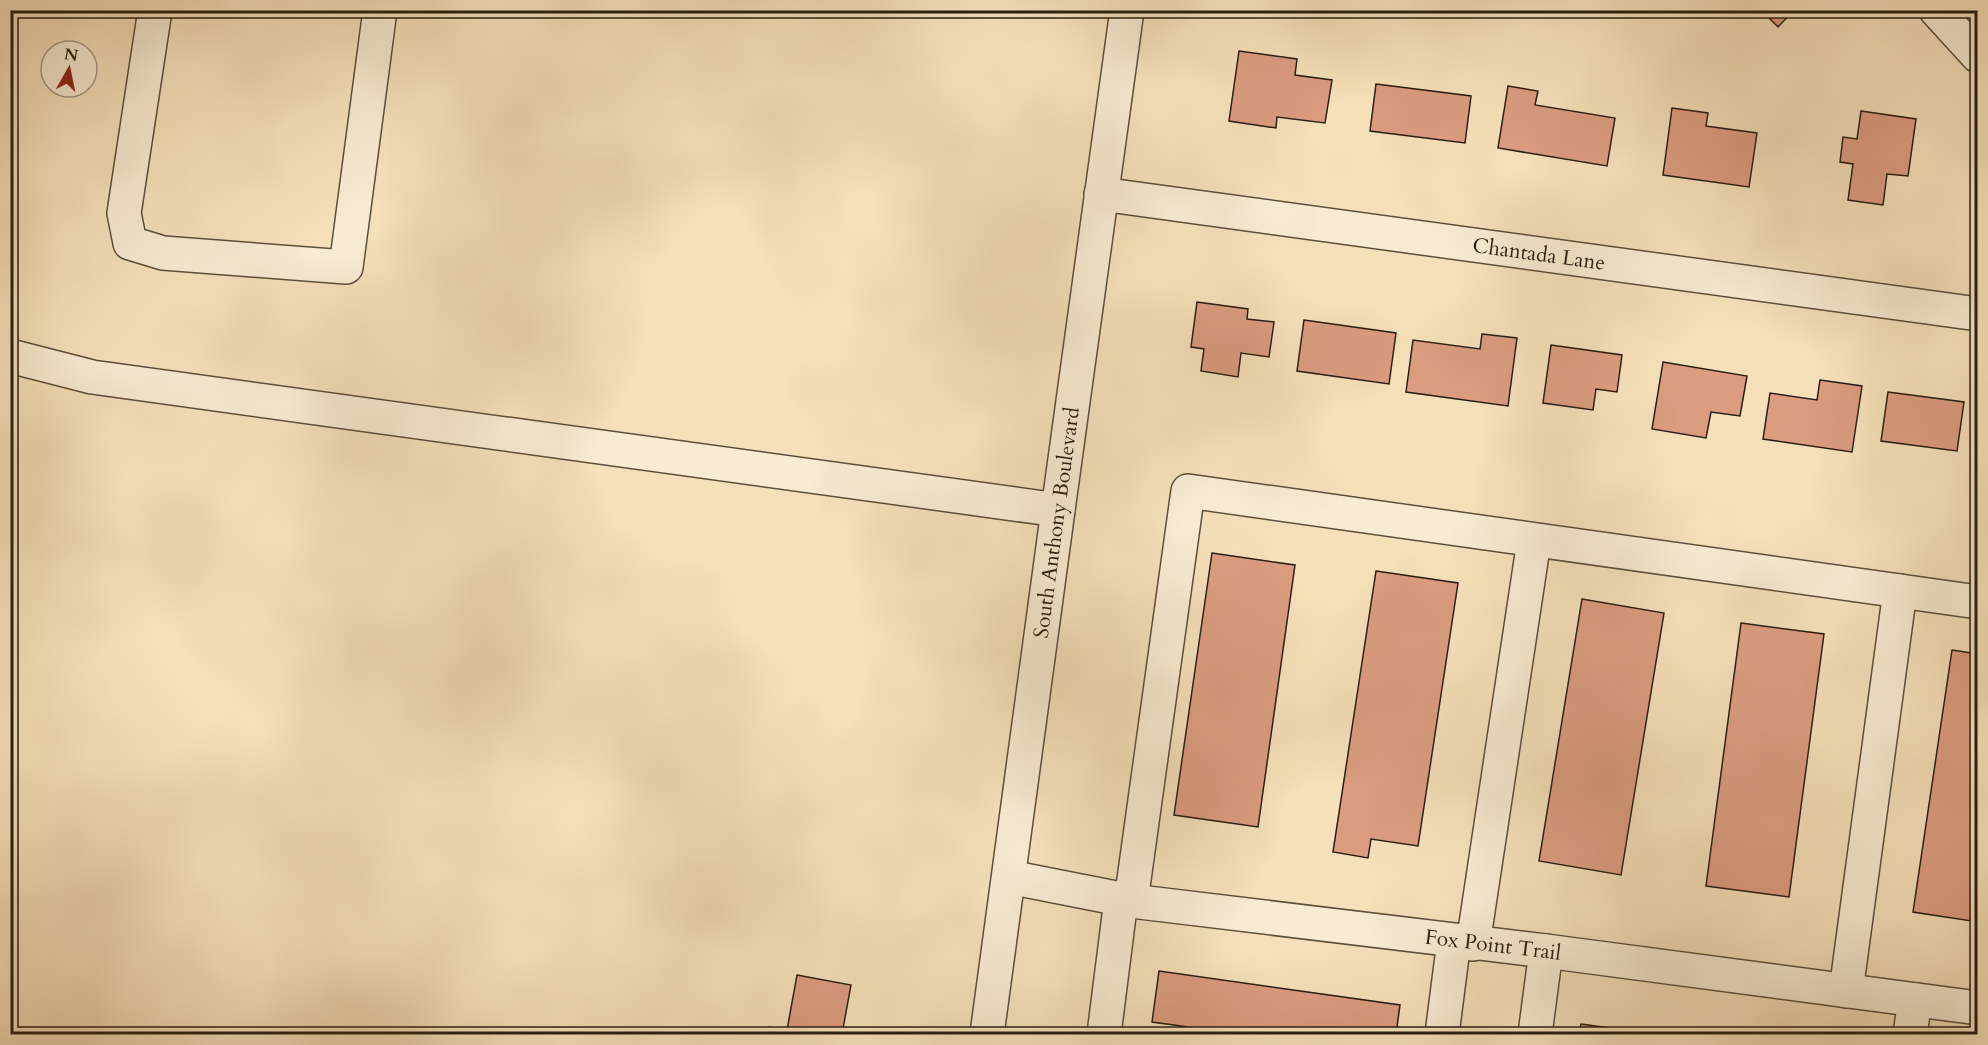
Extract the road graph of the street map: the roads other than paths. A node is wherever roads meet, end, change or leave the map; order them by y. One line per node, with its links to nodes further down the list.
1 (155, 10): 2 (street)
2 (380, 10)
3 (1127, 10): 6 (street, South Anthony Boulevard)
4 (1936, 10): 5 (street)
5 (1977, 56)
6 (1101, 194): 7 (street, Chantada Lane); 9 (street, South Anthony Boulevard)
7 (1977, 314)
8 (10, 356): 9 (street)
9 (1058, 510): 13 (street, South Anthony Boulevard)
10 (1534, 541): 11 (street); 14 (street); 15 (street)
11 (1900, 591): 12 (street); 17 (street)
12 (1977, 602)
13 (1009, 877): 14 (street, Fox Point Trail); 20 (street, South Anthony Boulevard)
14 (1126, 900): 15 (street, Fox Point Trail); 21 (street)
15 (1464, 943): 16 (street, Fox Point Trail); 22 (street)
16 (1546, 951): 17 (street, Fox Point Trail); 23 (street)
17 (1846, 991): 18 (street, Fox Point Trail)
18 (1915, 1000): 19 (street, Fox Point Trail); 24 (street)
19 (1977, 1008)
20 (987, 1035)
21 (1104, 1035)
22 (1442, 1035)
23 (1535, 1035)
24 (1910, 1035)

